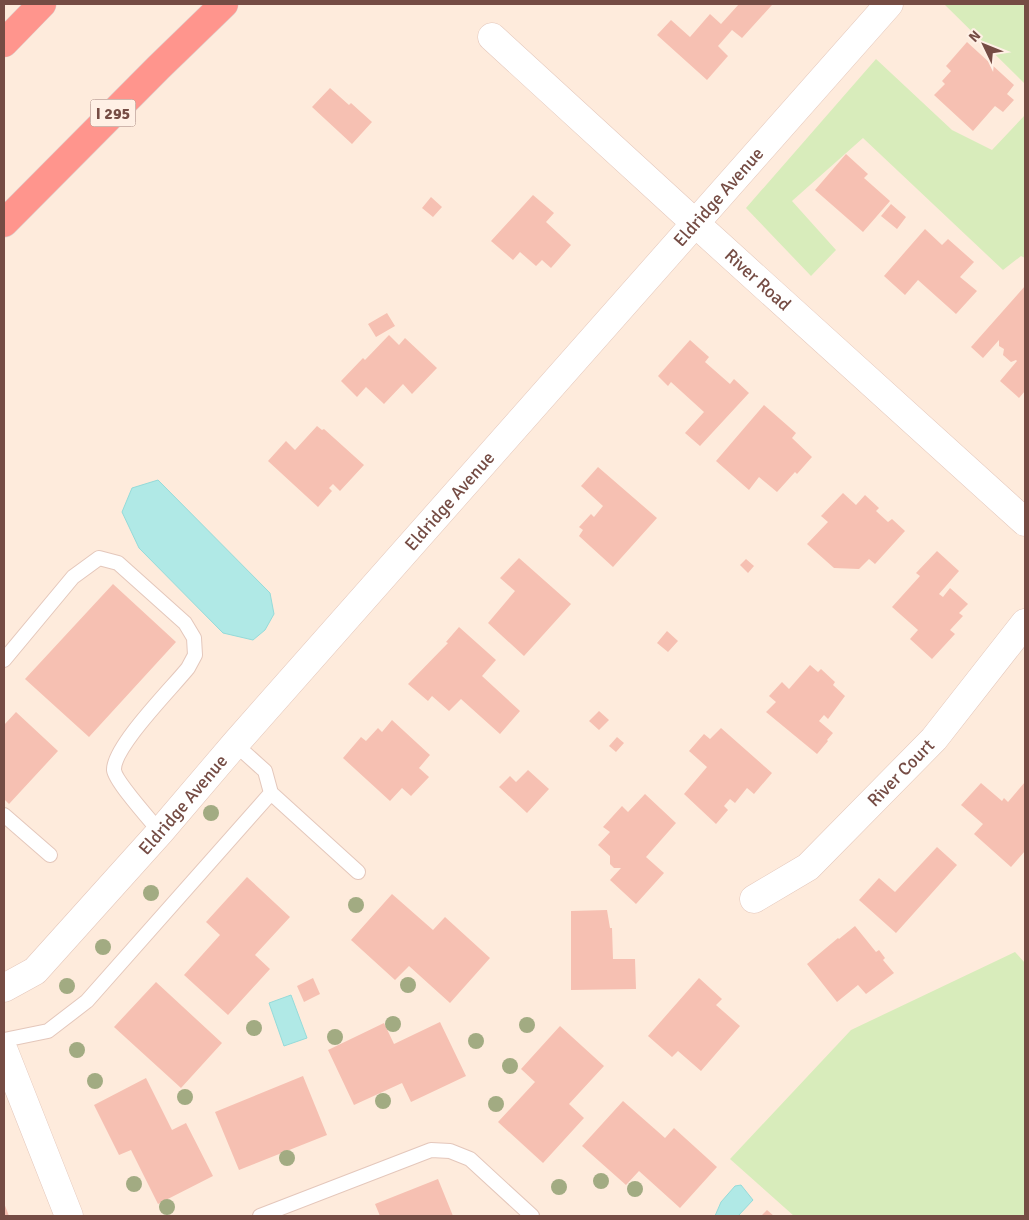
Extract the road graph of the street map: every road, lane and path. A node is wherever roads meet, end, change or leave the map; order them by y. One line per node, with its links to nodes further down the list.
1 (42, 4): 5 (highway)
2 (224, 4): 6 (highway, I 295)
3 (890, 4): 7 (street, Eldridge Avenue)
4 (492, 37): 7 (street, River Road)
5 (4, 43)
6 (4, 223)
7 (695, 223): 8 (street, River Road); 11 (street, Eldridge Avenue)
8 (1025, 522)
9 (1025, 623): 17 (street, River Court)
10 (4, 660): 14 (lane)
11 (235, 744): 12 (lane); 14 (street, Eldridge Avenue)
12 (271, 793): 16 (lane); 19 (lane)
13 (4, 815): 15 (lane)
14 (160, 832): 18 (street, Eldridge Avenue)
15 (50, 855)
16 (358, 872)
17 (754, 899)
18 (4, 988)
19 (4, 1040)
20 (4, 1051): 21 (street)
21 (69, 1216)
22 (260, 1216): 23 (lane)
23 (532, 1216)

